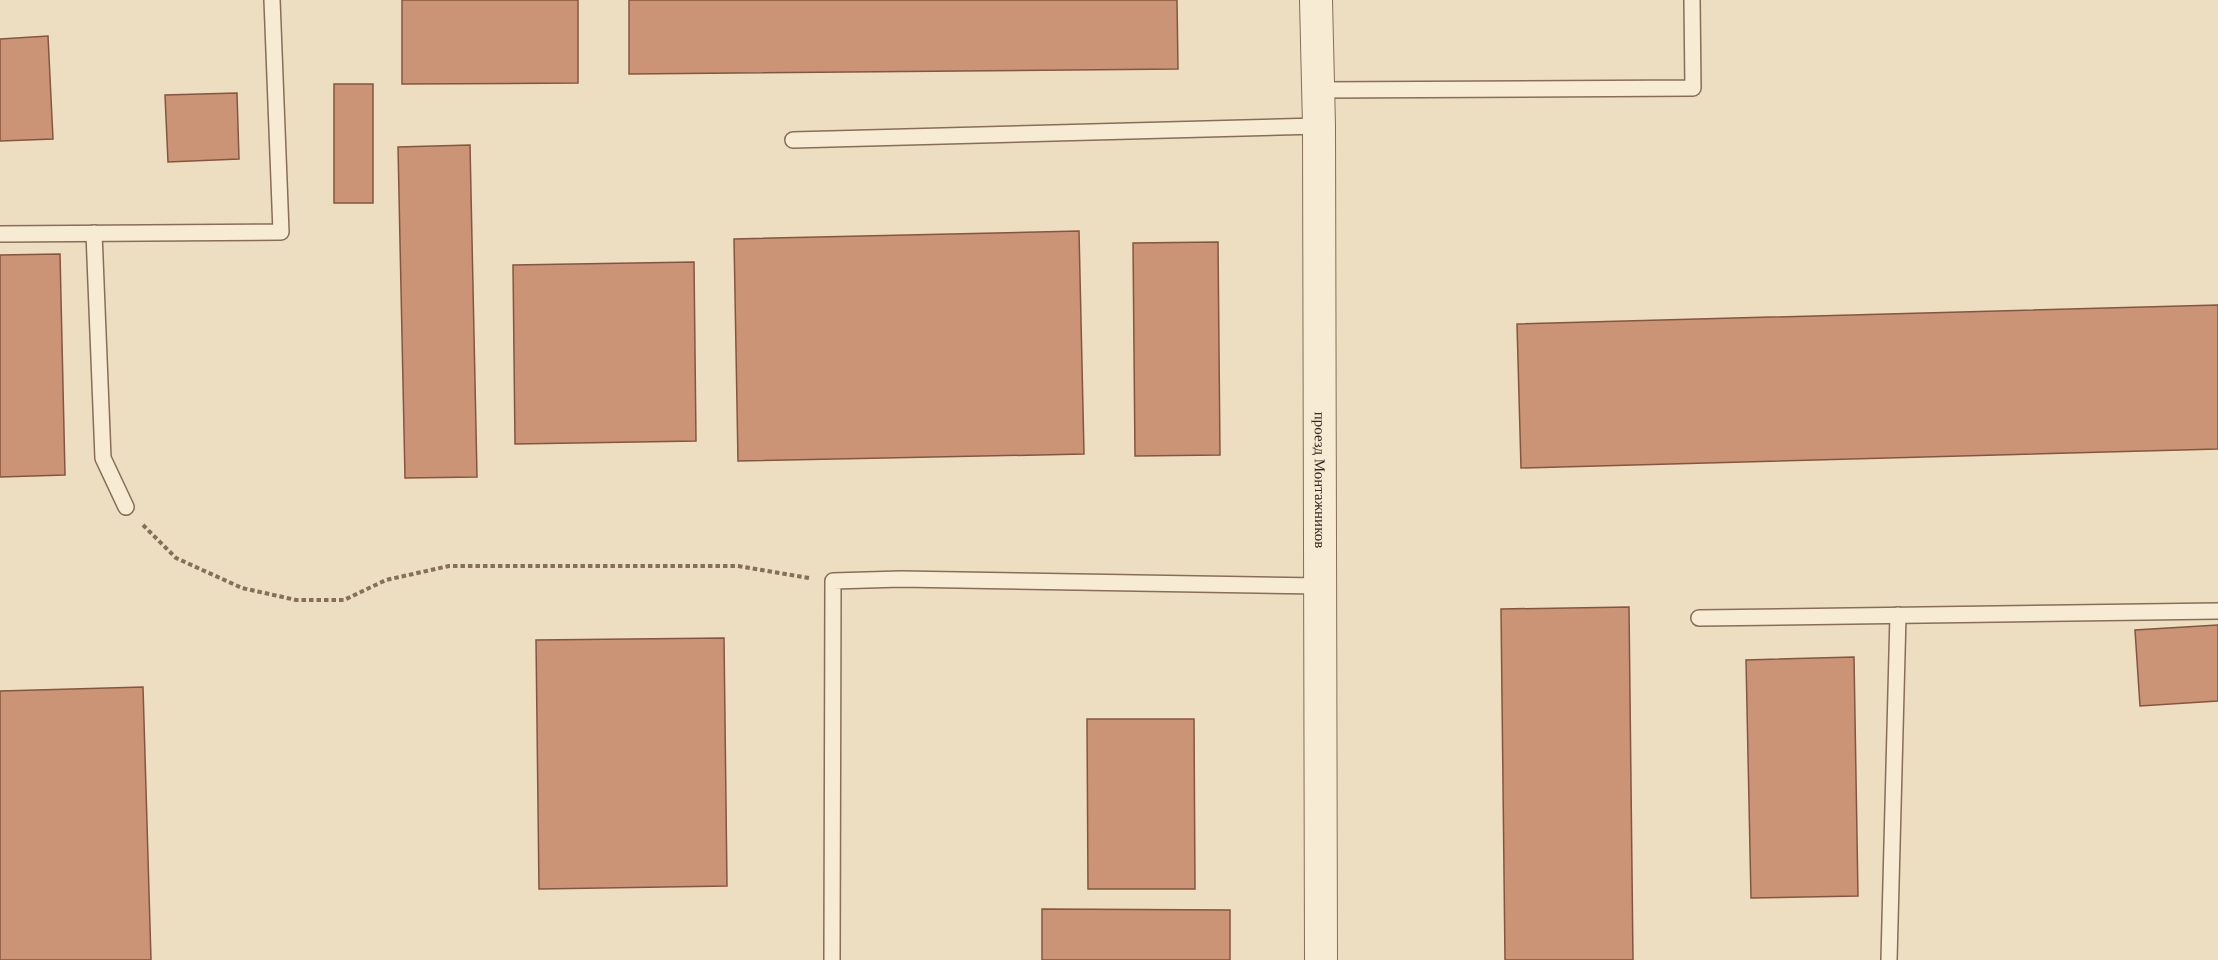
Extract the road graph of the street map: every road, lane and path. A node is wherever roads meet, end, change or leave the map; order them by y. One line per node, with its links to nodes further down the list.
1 (272, 0): 7 (lane)
2 (1316, 0): 4 (street, проезд Монтажников)
3 (1692, 0): 4 (lane)
4 (1318, 90): 5 (street, проезд Монтажников)
5 (1319, 126): 6 (lane); 11 (street, проезд Монтажников)
6 (794, 140)
7 (94, 233): 8 (lane); 9 (lane)
8 (0, 234)
9 (126, 507): 10 (path)
10 (833, 581): 11 (lane); 15 (lane)
11 (1321, 585): 16 (street, проезд Монтажников)
12 (2218, 611): 13 (lane)
13 (1898, 615): 14 (lane); 17 (lane)
14 (1699, 618)
15 (832, 960)
16 (1321, 960)
17 (1889, 960)

